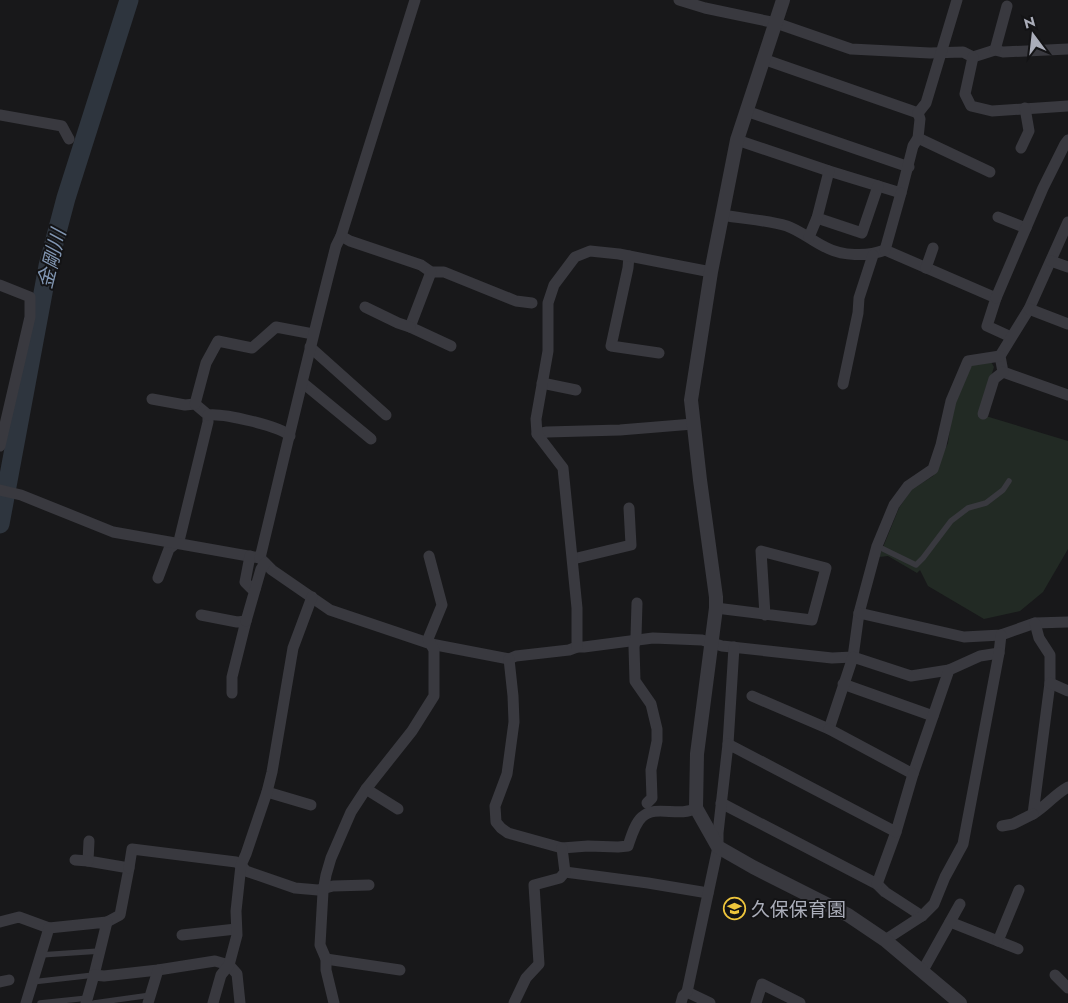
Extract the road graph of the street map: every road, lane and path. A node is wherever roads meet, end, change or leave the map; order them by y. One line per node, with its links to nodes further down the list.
1 (415, 0): 32 (street)
2 (679, 0): 6 (street)
3 (783, 0): 6 (street)
4 (957, 0): 9 (street)
5 (1007, 6): 8 (street)
6 (776, 23): 9 (street); 11 (street)
7 (1068, 48): 8 (street)
8 (995, 50): 10 (street)
9 (941, 53): 10 (street); 15 (street)
10 (973, 57): 13 (street)
11 (763, 59): 14 (street); 15 (street)
12 (1068, 106): 13 (street)
13 (1026, 108): 21 (street)
14 (746, 110): 19 (street); 22 (street)
15 (918, 113): 17 (street)
16 (0, 115): 18 (street)
17 (918, 138): 22 (street); 24 (street)
18 (69, 139)
19 (737, 140): 23 (street); 27 (street)
20 (1068, 140): 31 (street)
21 (1021, 148)
22 (909, 167): 26 (street)
23 (829, 171): 25 (street); 29 (street)
24 (990, 172)
25 (878, 186): 26 (street); 29 (street)
26 (901, 193): 35 (street)
27 (722, 215): 33 (street); 42 (street)
28 (998, 217): 31 (street)
29 (817, 218): 33 (street)
30 (1068, 222): 38 (street)
31 (1026, 228): 44 (street)
32 (341, 236): 41 (street); 50 (street)
33 (809, 237): 36 (street)
34 (934, 248): 40 (street)
35 (885, 250): 36 (street); 40 (street)
36 (873, 255): 59 (street)
37 (629, 256): 42 (street); 54 (street); 58 (street)
38 (1051, 261): 39 (street); 47 (street)
39 (1068, 267)
40 (926, 268): 44 (street)
41 (431, 272): 45 (street); 49 (street)
42 (712, 272): 67 (street)
43 (0, 285): 71 (street)
44 (996, 298): 51 (street)
45 (532, 303)
46 (365, 307): 49 (street)
47 (1029, 309): 48 (street); 51 (street)
48 (1068, 324)
49 (410, 327): 52 (street)
50 (313, 334): 53 (street); 63 (street)
51 (1011, 337): 55 (street)
52 (451, 346)
53 (310, 347): 57 (street); 66 (street)
54 (658, 353)
55 (1000, 356): 56 (street); 76 (street)
56 (1003, 372): 61 (street); 64 (street)
57 (303, 383): 69 (street); 70 (street)
58 (542, 383): 60 (street); 68 (street)
59 (843, 384)
60 (576, 390)
61 (1068, 395)
62 (152, 399): 63 (street)
63 (195, 404): 65 (street)
64 (983, 414)
65 (208, 415): 69 (street); 75 (street)
66 (386, 415)
67 (693, 424): 68 (street); 84 (street)
68 (537, 434): 79 (street)
69 (290, 436): 78 (street)
70 (371, 439)
71 (0, 446)
72 (1008, 481): 76 (lane)
73 (0, 490): 75 (street)
74 (629, 508): 79 (street)
75 (174, 544): 78 (street); 80 (street)
76 (877, 546): 85 (street)
77 (429, 556): 94 (street)
78 (258, 559): 81 (street); 81 (street); 82 (street)
79 (573, 559): 95 (street)
80 (158, 578)
81 (255, 588): 88 (street)
82 (312, 597): 94 (street); 112 (street)
83 (637, 603): 92 (street)
84 (716, 608): 87 (street); 93 (street)
85 (859, 613): 91 (street); 98 (street)
86 (200, 615): 88 (street)
87 (765, 615): 87 (street)
88 (246, 622): 104 (street)
89 (1068, 622): 90 (street)
90 (1035, 623): 91 (street); 101 (street)
91 (1000, 635): 97 (street)
92 (636, 640): 93 (street); 95 (street); 116 (street)
93 (712, 643): 96 (street); 117 (street)
94 (431, 644): 99 (street); 111 (street)
95 (577, 646): 99 (street)
96 (734, 648): 98 (street); 108 (street)
97 (999, 653): 100 (street); 138 (street)
98 (853, 657): 100 (street); 102 (street)
99 (509, 659): 124 (street)
100 (948, 670): 106 (street)
101 (1050, 683): 103 (street); 119 (street)
102 (843, 684): 106 (street); 107 (street)
103 (1068, 691)
104 (232, 693)
105 (752, 696): 107 (street)
106 (933, 716): 109 (street)
107 (829, 729): 109 (street)
108 (728, 744): 114 (street); 121 (street)
109 (913, 774): 121 (street)
110 (1068, 787): 119 (street)
111 (366, 789): 118 (street); 133 (street)
112 (267, 792): 115 (street); 127 (street)
113 (634, 802): 116 (street)
114 (721, 803): 123 (street); 131 (street)
115 (311, 804)
116 (649, 807): 117 (street); 124 (street)
117 (696, 808): 123 (street)
118 (398, 810)
119 (1033, 814): 120 (street)
120 (1002, 826)
121 (896, 832): 131 (street)
122 (90, 840): 126 (street)
123 (718, 847): 135 (street); 147 (street)
124 (562, 848): 129 (street)
125 (74, 860): 126 (street)
126 (88, 861): 128 (street)
127 (241, 865): 128 (street); 133 (street); 144 (street)
128 (129, 868): 140 (street)
129 (565, 872): 130 (street); 169 (street)
130 (648, 883): 135 (street); 136 (street)
131 (877, 884): 138 (street)
132 (368, 885): 133 (street)
133 (324, 888): 152 (street)
134 (1019, 890): 148 (street)
135 (708, 893): 161 (street)
136 (646, 895)
137 (960, 904): 141 (street)
138 (922, 916): 147 (street)
139 (0, 922): 143 (street)
140 (107, 922): 143 (street); 150 (street)
141 (950, 922): 148 (street); 156 (street)
142 (22, 926): 145 (street)
143 (49, 928): 151 (street)
144 (236, 929): 146 (street); 153 (street)
145 (0, 930)
146 (182, 935)
147 (885, 940): 156 (street)
148 (998, 941): 149 (street)
149 (1018, 949)
150 (100, 951): 151 (lane); 157 (street)
151 (40, 955): 159 (street)
152 (326, 958): 155 (street); 168 (street)
153 (229, 964): 154 (street); 166 (street); 167 (street)
154 (158, 970): 157 (street); 162 (street)
155 (400, 970)
156 (922, 972): 174 (street)
157 (94, 975): 159 (lane); 163 (street)
158 (1055, 975): 160 (street)
159 (32, 982): 164 (street)
160 (1068, 988)
161 (687, 992): 170 (street); 171 (street)
162 (149, 999): 163 (lane)
163 (89, 1001): 165 (lane)
164 (26, 1003)
165 (40, 1003)
166 (213, 1003)
167 (240, 1003)
168 (334, 1003)
169 (514, 1003)
170 (682, 1003)
171 (710, 1003)
172 (756, 1003): 173 (street)
173 (800, 1003)
174 (960, 1003)

